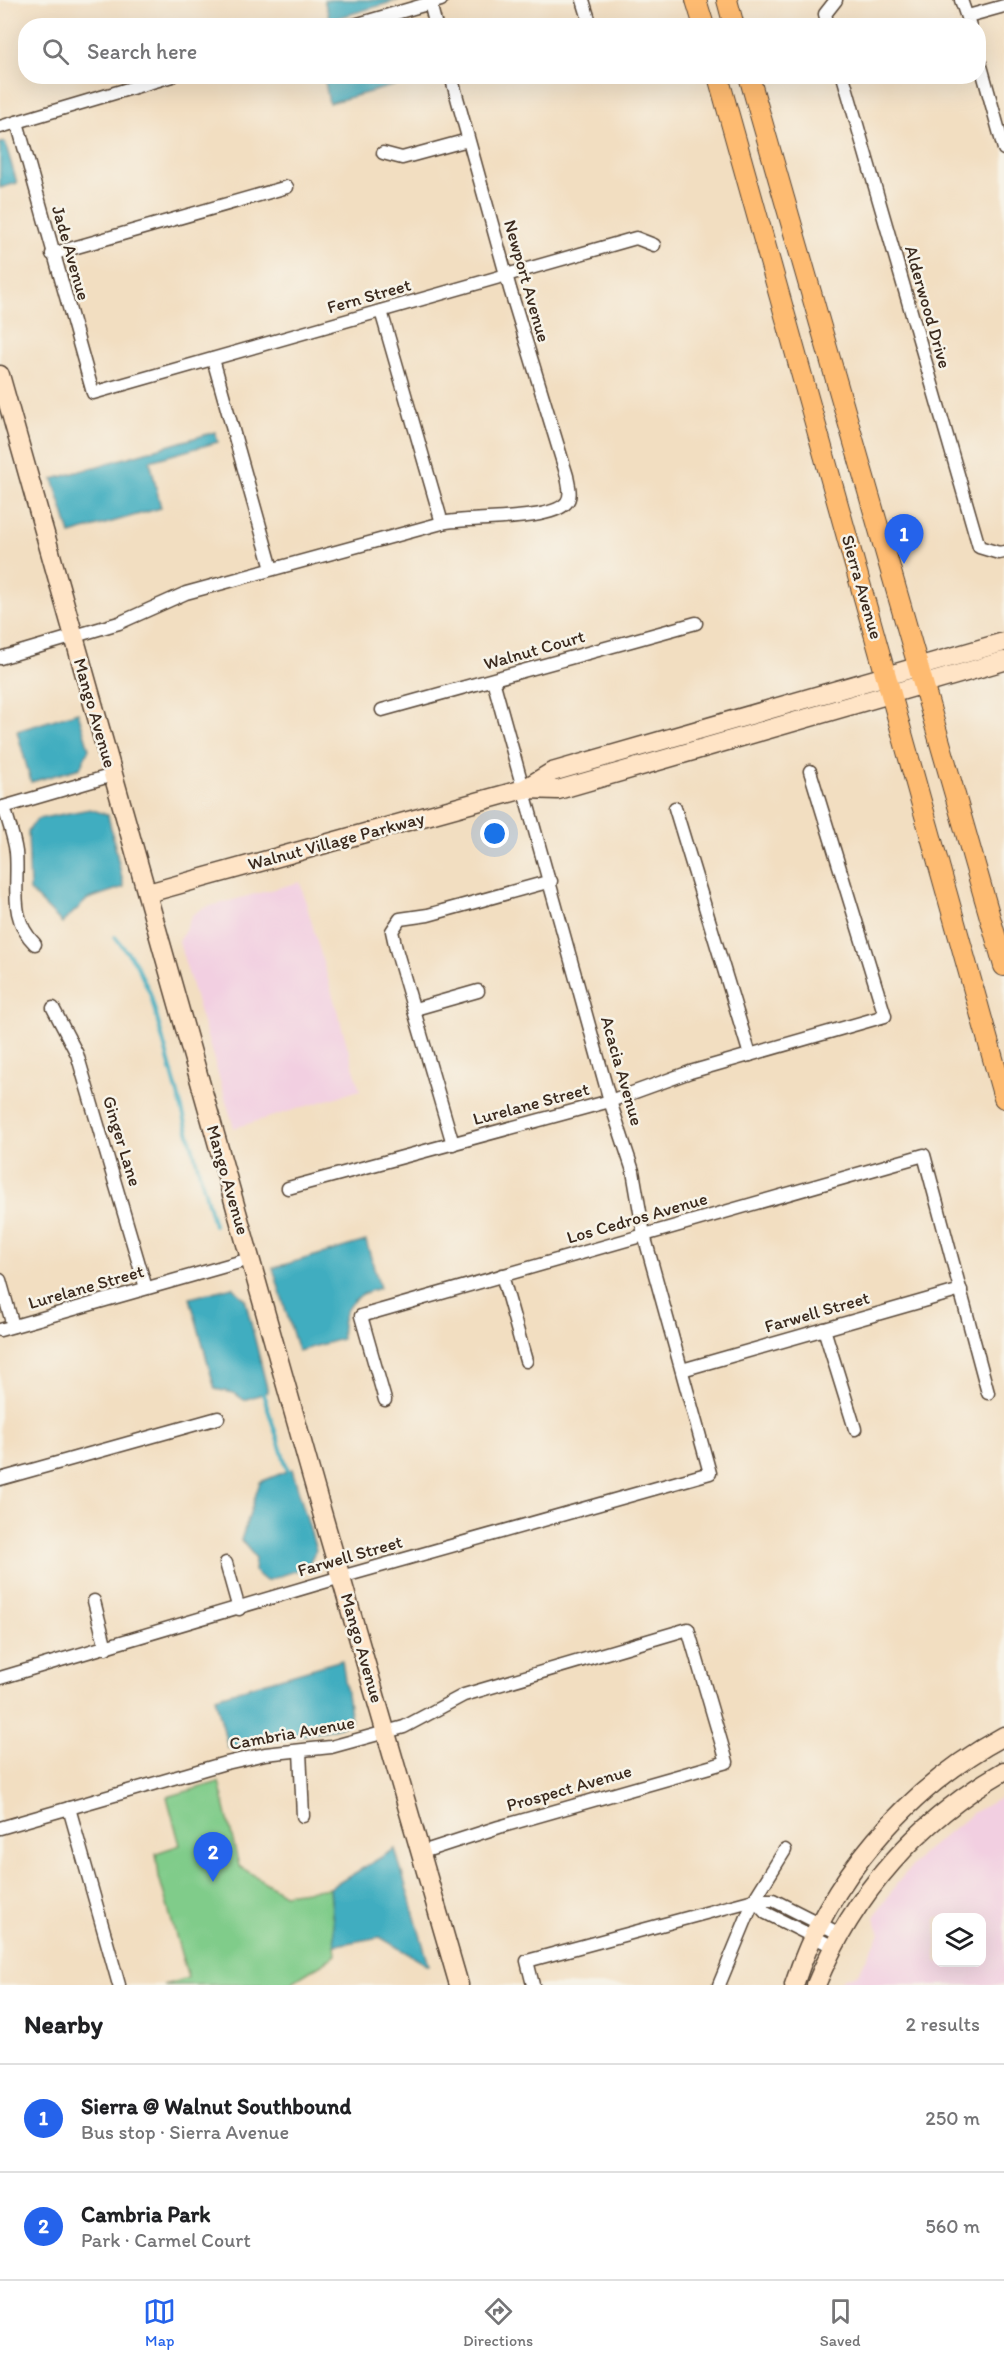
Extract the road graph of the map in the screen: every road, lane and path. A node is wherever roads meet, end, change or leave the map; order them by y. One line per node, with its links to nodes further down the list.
1 (583, 0): 10 (street)
2 (696, 0): 11 (main road)
3 (727, 0): 12 (main road)
4 (836, 0): 13 (street)
5 (961, 0): 14 (street)
6 (435, 2): 8 (street); 9 (street)
7 (1004, 6): 15 (street)
8 (379, 18)
9 (436, 18)
10 (589, 18)
11 (702, 18)
12 (732, 18)
13 (828, 18)
14 (968, 18)
15 (976, 18)
16 (145, 84): 22 (street)
17 (453, 84): 24 (street, Newport Avenue)
18 (720, 84): 46 (main road, Sierra Avenue)
19 (751, 84): 44 (main road, Sierra Avenue)
20 (845, 84): 37 (street, Alderwood Drive)
21 (986, 84): 25 (street)
22 (17, 122): 23 (street); 29 (street, Jade Avenue)
23 (0, 127)
24 (468, 140): 26 (street); 30 (street, Newport Avenue)
25 (1004, 150)
26 (383, 153)
27 (288, 187): 29 (street)
28 (654, 245): 30 (street, Fern Street)
29 (52, 254): 34 (street, Jade Avenue)
30 (506, 276): 31 (street, Fern Street); 36 (street, Newport Avenue)
31 (381, 311): 32 (street, Fern Street); 36 (street)
32 (213, 359): 34 (street, Fern Street); 38 (street)
33 (0, 375): 35 (street, Mango Avenue)
34 (93, 393)
35 (4, 403): 40 (street, Mango Avenue)
36 (442, 523): 38 (street)
37 (1004, 552)
38 (272, 569): 40 (street)
39 (696, 623): 45 (street, Walnut Court)
40 (74, 637): 42 (street); 49 (street, Mango Avenue)
41 (1004, 642): 44 (street)
42 (0, 658)
43 (1004, 661): 44 (street)
44 (920, 676): 46 (street, Walnut Village Parkway); 56 (main road, Sierra Avenue)
45 (493, 680): 47 (street, Walnut Court); 50 (street, Acacia Avenue)
46 (889, 684): 50 (street, Walnut Village Parkway); 61 (main road, Sierra Avenue)
47 (382, 710)
48 (810, 771): 60 (street, Lurelane Street)
49 (113, 776): 51 (street); 54 (street, Mango Avenue)
50 (524, 789): 53 (street, Acacia Avenue); 54 (street, Walnut Village Parkway)
51 (2, 808): 55 (street)
52 (675, 808): 60 (street)
53 (551, 881): 59 (street); 62 (street, Acacia Avenue)
54 (148, 893): 66 (street, Mango Avenue)
55 (35, 944)
56 (1004, 966)
57 (477, 991): 59 (street)
58 (53, 1008): 69 (street, Ginger Lane)
59 (415, 1009): 63 (street)
60 (750, 1055): 62 (street, Lurelane Street)
61 (1004, 1098)
62 (610, 1101): 63 (street, Lurelane Street); 65 (street, Acacia Avenue)
63 (453, 1144): 64 (street, Lurelane Street)
64 (288, 1188)
65 (644, 1235): 67 (street, Los Cedros Avenue); 70 (street, Los Cedros Avenue); 75 (street, Acacia Avenue)
66 (250, 1259): 69 (street, Lurelane Street); 83 (street, Mango Avenue)
67 (502, 1275): 74 (street); 77 (street, Los Cedros Avenue)
68 (0, 1280): 71 (street)
69 (146, 1288): 71 (street, Lurelane Street)
70 (962, 1290): 72 (street, Farwell Street); 76 (street)
71 (13, 1326): 73 (street, Lurelane Street)
72 (824, 1329): 75 (street, Farwell Street); 79 (street)
73 (0, 1330)
74 (526, 1361)
75 (682, 1370): 80 (street, Acacia Avenue)
76 (988, 1393)
77 (385, 1400)
78 (218, 1418): 81 (street)
79 (855, 1429)
80 (710, 1473): 83 (street, Farwell Street)
81 (0, 1479)
82 (226, 1563): 85 (street)
83 (341, 1577): 85 (street, Farwell Street); 88 (street, Mango Avenue)
84 (94, 1601): 86 (street)
85 (239, 1609): 86 (street, Farwell Street)
86 (106, 1648): 87 (street, Farwell Street)
87 (0, 1678)
88 (386, 1732): 90 (street, Cambria Avenue); 91 (street, Cambria Avenue); 97 (street, Mango Avenue)
89 (1004, 1736): 99 (street)
90 (300, 1751): 93 (street, Cambria Avenue); 94 (street)
91 (727, 1762): 97 (street, Prospect Avenue)
92 (1004, 1771): 100 (street)
93 (69, 1808): 95 (street, Cambria Avenue); 101 (street)
94 (303, 1816)
95 (0, 1828)
96 (785, 1850): 98 (street)
97 (422, 1852): 102 (street, Mango Avenue)
98 (754, 1900): 99 (street); 103 (street); 104 (street)
99 (817, 1930): 100 (street); 105 (street)
100 (838, 1941): 106 (street)
101 (119, 1985)
102 (459, 1985)
103 (533, 1985)
104 (719, 1985)
105 (794, 1985)
106 (816, 1985)

